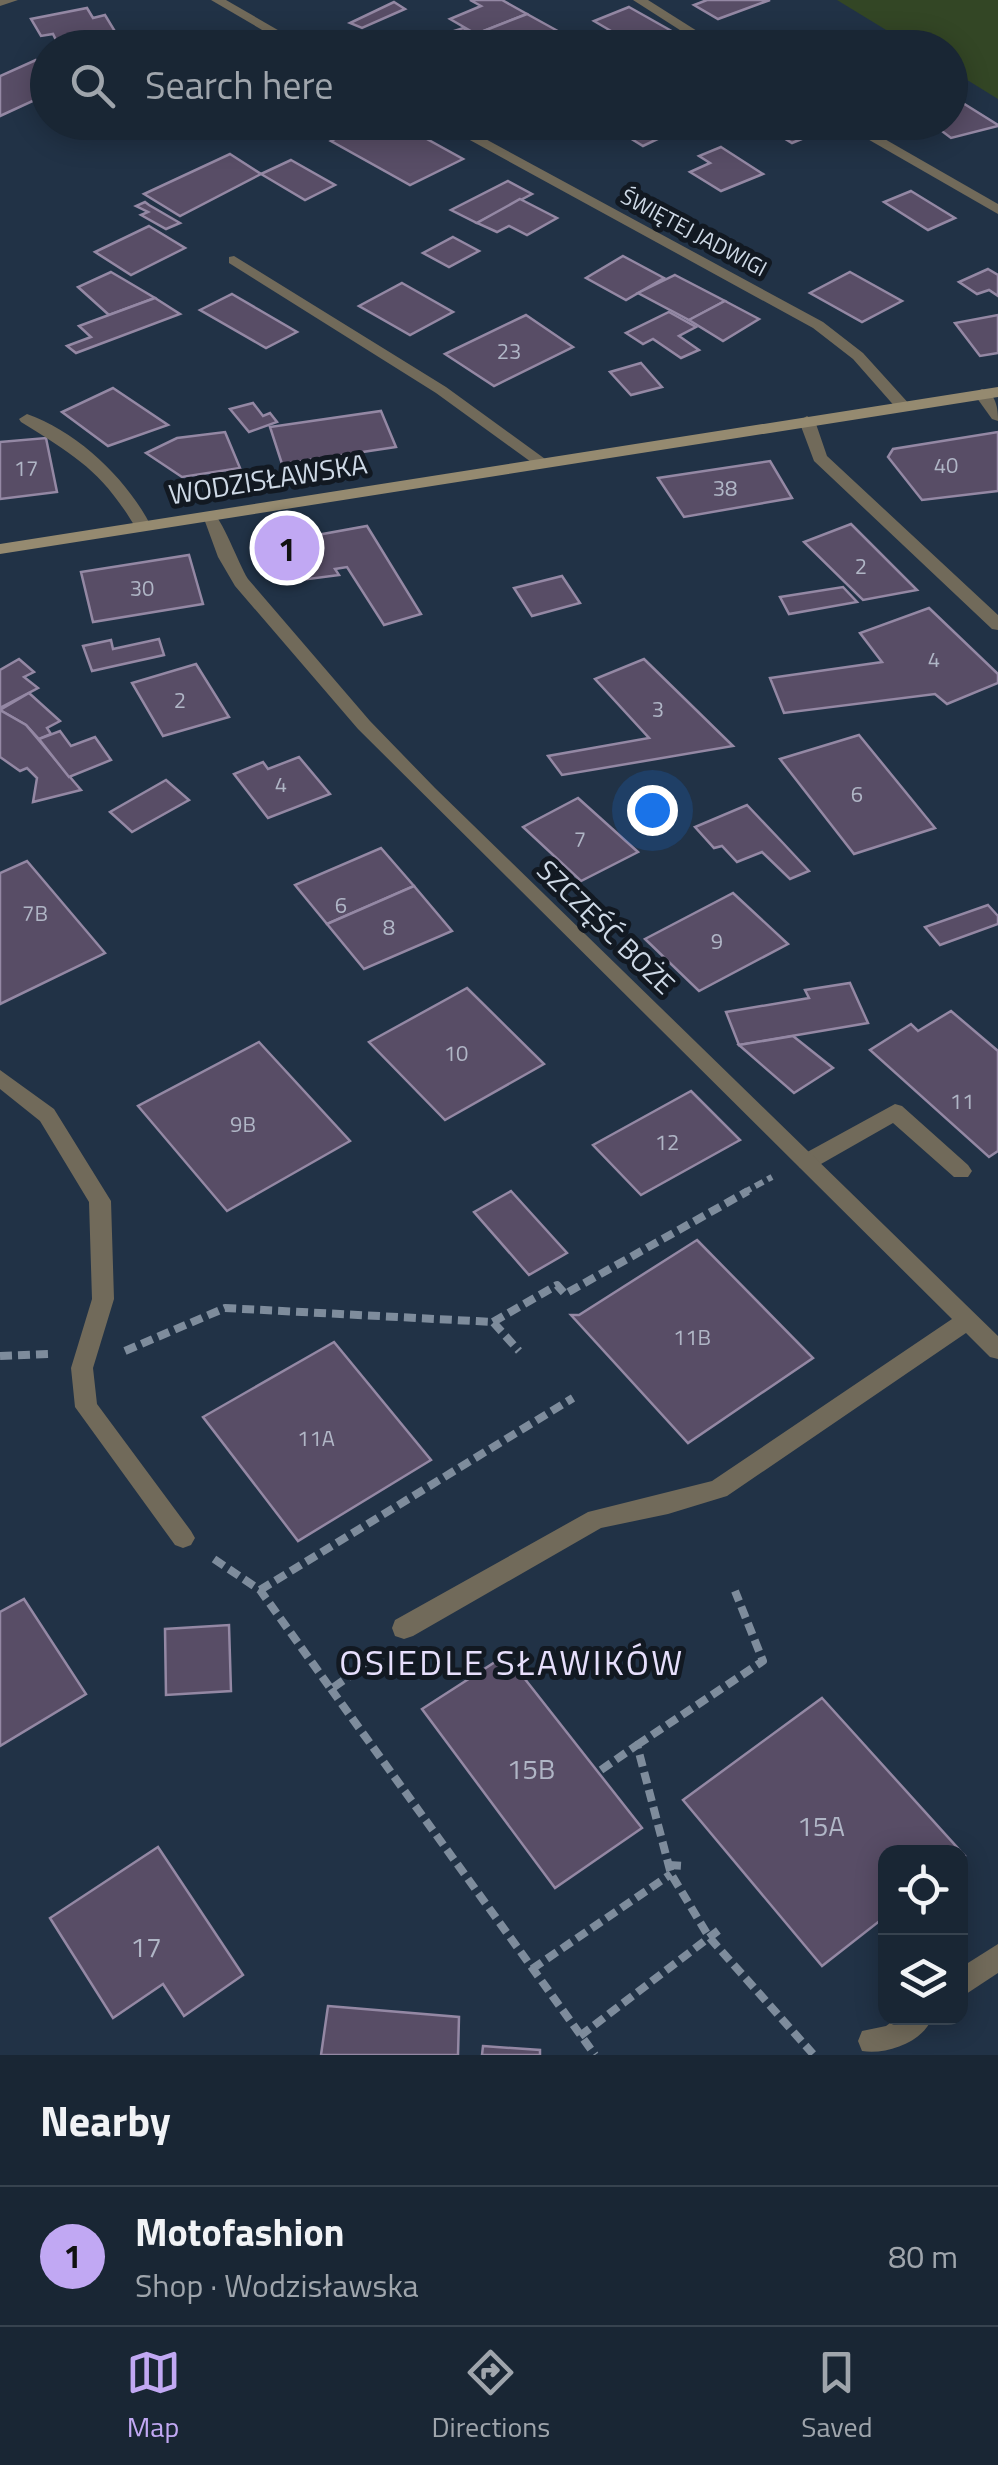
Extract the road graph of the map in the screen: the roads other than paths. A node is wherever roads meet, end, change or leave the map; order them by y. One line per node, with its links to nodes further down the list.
1 (12, 0): 4 (street)
2 (217, 0): 5 (street)
3 (639, 0): 6 (street)
4 (0, 2)
5 (271, 30)
6 (688, 30)
7 (476, 140): 12 (street, ŚWIĘTEJ JADWIGI)
8 (876, 140): 9 (street)
9 (998, 210)
10 (234, 260): 16 (street)
11 (990, 393): 12 (street, WODZISŁAWSKA); 13 (street)
12 (903, 406): 15 (street, WODZISŁAWSKA)
13 (998, 416)
14 (27, 419): 18 (street)
15 (807, 421): 16 (street, WODZISŁAWSKA); 20 (street)
16 (544, 464): 17 (street, WODZISŁAWSKA)
17 (211, 516): 18 (street, WODZISŁAWSKA); 22 (street, SZCZĘŚĆ BOŻE)
18 (143, 526): 19 (street, WODZISŁAWSKA)
19 (0, 548)
20 (998, 625)
21 (0, 1078): 26 (street)
22 (805, 1160): 23 (street); 24 (street, SZCZĘŚĆ BOŻE)
23 (961, 1171)
24 (968, 1320): 25 (street, SZCZĘŚĆ BOŻE); 27 (street)
25 (998, 1350)
26 (184, 1538)
27 (404, 1628)
28 (998, 1958): 29 (street)
29 (968, 1979)
30 (910, 2025): 31 (street)
31 (872, 2040)

